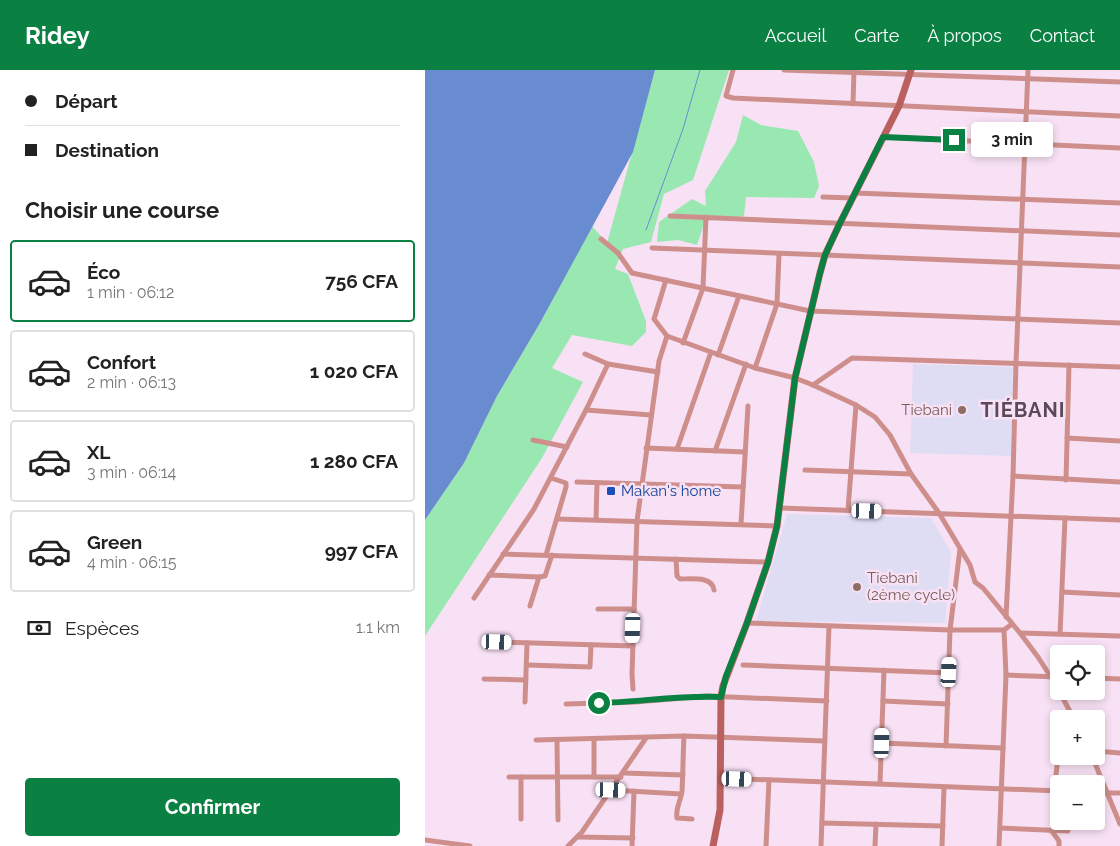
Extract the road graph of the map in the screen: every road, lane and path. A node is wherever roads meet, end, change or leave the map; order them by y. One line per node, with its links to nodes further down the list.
1 (733, 70): 8 (street)
2 (784, 70): 4 (street)
3 (1027, 70): 6 (street)
4 (854, 71): 5 (street); 8 (street)
5 (910, 72): 6 (street); 9 (main road)
6 (1027, 79): 7 (street); 10 (street)
7 (1120, 82)
8 (853, 104): 9 (street)
9 (899, 106): 10 (street); 12 (main road)
10 (1026, 112): 11 (street); 13 (street)
11 (1120, 116)
12 (883, 137): 13 (street); 15 (main road)
13 (1025, 143): 14 (street); 17 (street)
14 (1120, 148)
15 (853, 196): 16 (street); 17 (street); 21 (main road)
16 (823, 197)
17 (1023, 199): 18 (street); 22 (street)
18 (1120, 203)
19 (670, 216): 20 (street)
20 (707, 217): 21 (street); 26 (street)
21 (840, 223): 22 (street); 28 (main road)
22 (1021, 231): 23 (street); 29 (street)
23 (1120, 235)
24 (601, 239): 31 (street)
25 (651, 248): 26 (street)
26 (705, 250): 27 (street); 32 (street)
27 (779, 254): 28 (street); 34 (street)
28 (825, 255): 29 (street); 35 (main road)
29 (1020, 263): 30 (street); 36 (street)
30 (1120, 267)
31 (666, 280): 32 (street); 38 (street)
32 (703, 288): 33 (street); 39 (street)
33 (739, 296): 34 (street); 42 (street)
34 (777, 304): 35 (street); 48 (street)
35 (810, 311): 36 (street); 50 (main road)
36 (1018, 319): 37 (street); 45 (street)
37 (1120, 323)
38 (667, 336): 39 (street); 49 (street)
39 (683, 343): 40 (street)
40 (711, 352): 42 (street); 61 (street)
41 (585, 354): 43 (street)
42 (718, 355): 44 (street)
43 (608, 364): 49 (street); 54 (street)
44 (745, 364): 48 (street); 62 (street)
45 (1016, 364): 46 (street); 51 (street); 67 (street)
46 (1069, 365): 47 (street); 56 (street)
47 (1120, 367)
48 (755, 368): 50 (street)
49 (658, 372): 55 (street)
50 (795, 378): 51 (street); 75 (main road)
51 (813, 385): 52 (street)
52 (856, 405): 65 (street); 66 (street)
53 (748, 406): 63 (street)
54 (586, 410): 55 (street); 59 (street)
55 (651, 415): 60 (street)
56 (1067, 438): 58 (street); 69 (street)
57 (533, 440): 59 (street)
58 (1120, 441)
59 (567, 448): 68 (street)
60 (646, 448): 61 (street); 73 (street)
61 (677, 449): 62 (street)
62 (715, 451): 63 (street)
63 (745, 452): 74 (street)
64 (805, 470): 65 (street)
65 (850, 472): 66 (street); 76 (street)
66 (911, 474): 77 (street)
67 (1013, 476): 69 (street); 78 (street)
68 (551, 478): 80 (street); 87 (street)
69 (1066, 480): 71 (street)
70 (577, 482): 72 (street)
71 (1120, 482)
72 (597, 483): 73 (street); 81 (street)
73 (641, 484): 74 (street); 83 (street)
74 (743, 487): 84 (street)
75 (780, 508): 76 (street); 85 (main road)
76 (848, 510): 77 (street)
77 (939, 513): 78 (street); 86 (street)
78 (1010, 516): 79 (street); 101 (street)
79 (1065, 518): 82 (street); 95 (street)
80 (557, 519): 81 (street); 88 (street)
81 (597, 520): 83 (street)
82 (1120, 520)
83 (637, 521): 84 (street); 89 (street)
84 (741, 524): 85 (street)
85 (777, 526): 91 (main road)
86 (960, 549): 101 (street); 105 (street)
87 (503, 554): 88 (street); 92 (street)
88 (549, 555): 89 (street); 93 (street)
89 (636, 558): 90 (street); 100 (street)
90 (677, 559): 91 (street); 94 (street)
91 (768, 562): 102 (main road)
92 (489, 575): 93 (street); 97 (street)
93 (539, 577): 98 (street)
94 (714, 590)
95 (1062, 592): 96 (street); 108 (street)
96 (1120, 594)
97 (474, 598)
98 (530, 606)
99 (598, 609): 100 (street)
100 (634, 609): 113 (street)
101 (1006, 618): 103 (street)
102 (747, 623): 104 (street); 127 (main road)
103 (1012, 624): 106 (street); 107 (street)
104 (829, 626): 105 (street); 116 (street)
105 (950, 630): 106 (street); 118 (street)
106 (1004, 630): 119 (street)
107 (1020, 633): 108 (street); 120 (street)
108 (1061, 634): 109 (street)
109 (1120, 636)
110 (497, 642): 111 (street)
111 (527, 643): 112 (street); 114 (street)
112 (591, 645): 113 (street); 114 (street)
113 (633, 646): 126 (street)
114 (527, 665): 125 (street)
115 (743, 665): 116 (street)
116 (828, 668): 117 (street); 128 (street)
117 (885, 670): 118 (street); 129 (street)
118 (949, 672): 132 (street)
119 (1006, 675): 121 (street); 142 (street)
120 (1050, 675)
121 (1050, 676)
122 (1105, 678): 124 (street)
123 (484, 679): 125 (street)
124 (1120, 679)
125 (526, 680): 130 (street)
126 (633, 689)
127 (721, 697): 128 (street); 131 (street); 134 (main road)
128 (827, 701): 139 (street)
129 (883, 701): 132 (street); 140 (street)
130 (525, 702)
131 (566, 704)
132 (948, 704): 141 (street)
133 (684, 736): 134 (street); 135 (street); 147 (street)
134 (721, 737): 139 (street); 152 (main road)
135 (646, 738): 136 (street); 146 (street)
136 (594, 739): 138 (street); 151 (street)
137 (536, 740): 138 (street)
138 (557, 741): 150 (street)
139 (825, 741): 154 (street)
140 (882, 743): 141 (street); 155 (street)
141 (946, 746): 142 (street)
142 (1003, 748): 157 (street)
143 (1105, 752): 144 (street)
144 (1120, 753)
145 (1096, 765): 161 (street)
146 (622, 774): 147 (street); 151 (street); 158 (street)
147 (683, 775): 163 (street)
148 (509, 777): 149 (street)
149 (521, 777): 150 (street); 164 (street)
150 (558, 777): 151 (street); 166 (street)
151 (594, 777)
152 (721, 778): 153 (street); 181 (main road)
153 (769, 780): 154 (street); 182 (street)
154 (823, 782): 155 (street); 167 (street)
155 (880, 784): 156 (street)
156 (944, 787): 157 (street); 170 (street)
157 (1001, 789): 160 (street); 171 (street)
158 (611, 790): 159 (street); 175 (street)
159 (635, 791): 163 (street); 176 (street)
160 (1050, 791)
161 (1108, 793): 162 (street); 169 (street)
162 (1120, 793)
163 (681, 794): 165 (street)
164 (521, 819)
165 (692, 819)
166 (558, 820)
167 (822, 822): 168 (street); 183 (street)
168 (875, 824): 170 (street); 184 (street)
169 (1120, 824)
170 (943, 826): 185 (street)
171 (1000, 828): 172 (street); 186 (street)
172 (1050, 830)
173 (1051, 830): 174 (street); 187 (street)
174 (1068, 831)
175 (577, 837): 176 (street); 179 (street)
176 (633, 838): 180 (street)
177 (425, 840): 178 (street)
178 (470, 846)
179 (568, 846)
180 (632, 846)
181 (713, 846)
182 (766, 846)
183 (821, 846)
184 (875, 846)
185 (942, 846)
186 (999, 846)
187 (1059, 846)

